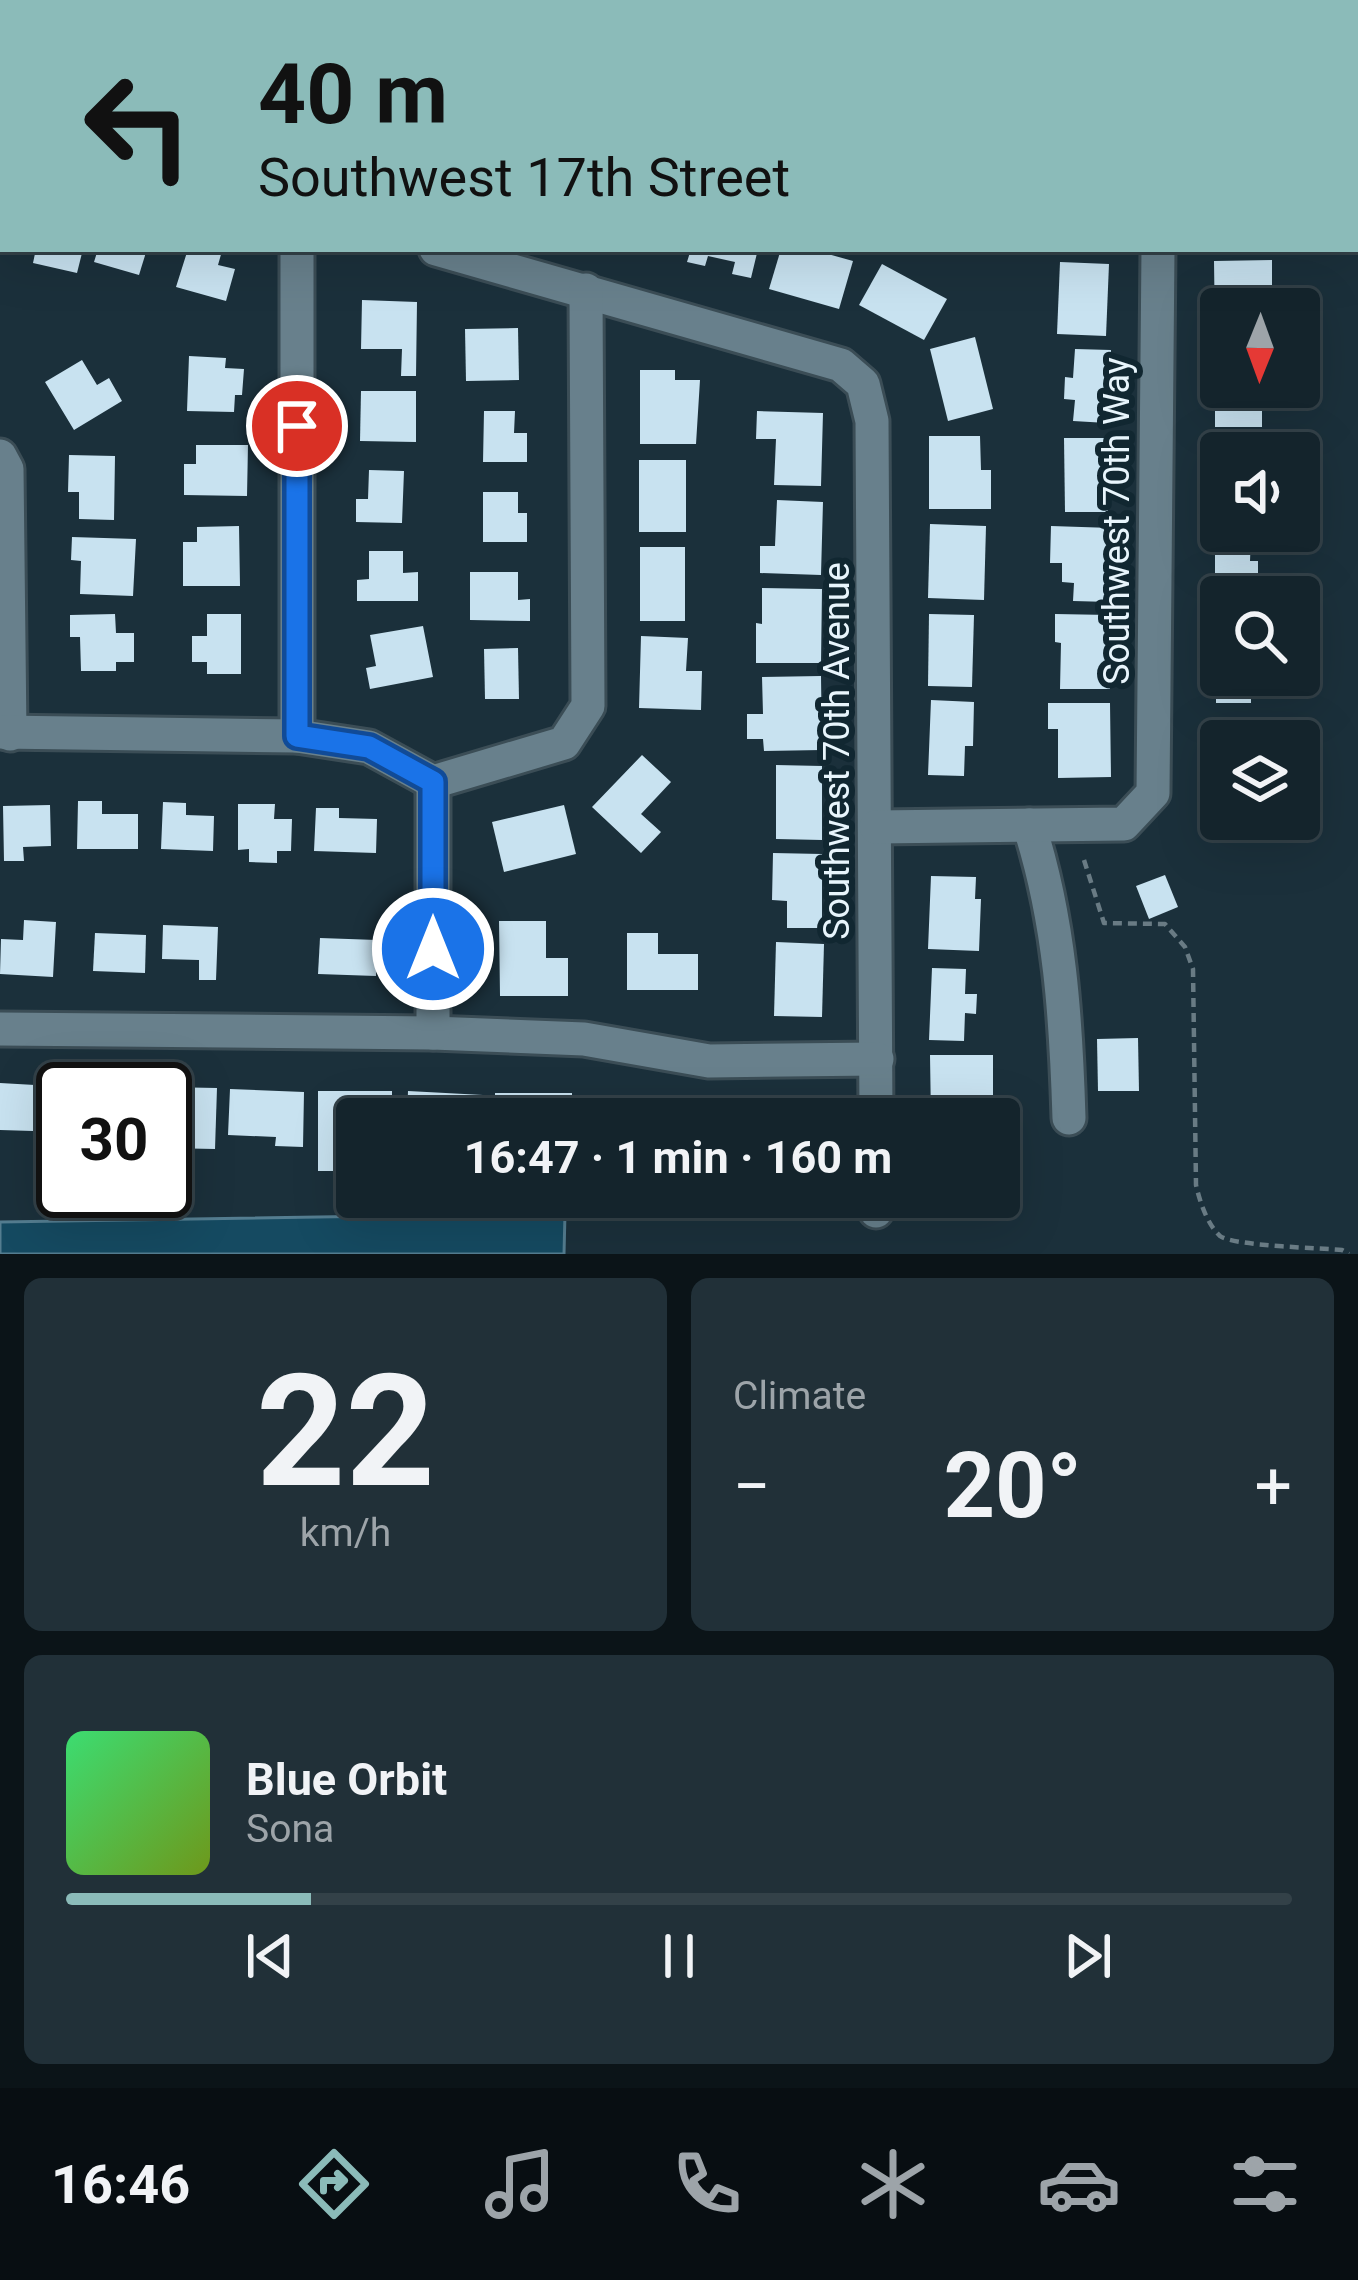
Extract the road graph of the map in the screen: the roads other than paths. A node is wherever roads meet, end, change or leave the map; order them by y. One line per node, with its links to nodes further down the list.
1 (297, 252): 7 (street)
2 (447, 252): 4 (street)
3 (1157, 252): 9 (street, Southwest 70th Way)
4 (586, 290): 8 (street); 10 (street, Southwest 70th Avenue)
5 (0, 456): 6 (street)
6 (5, 733): 7 (street)
7 (297, 736): 8 (street)
8 (433, 782): 12 (street)
9 (1029, 826): 10 (street); 15 (street)
10 (876, 827): 13 (street, Southwest 70th Avenue)
11 (0, 1029): 12 (street)
12 (433, 1033): 13 (street)
13 (877, 1059): 14 (street, Southwest 70th Avenue)
14 (876, 1098)
15 (1069, 1118)

